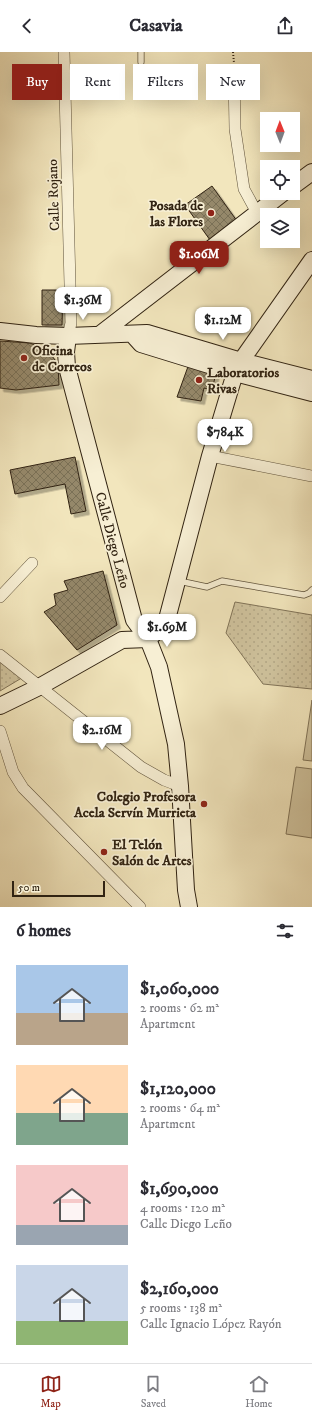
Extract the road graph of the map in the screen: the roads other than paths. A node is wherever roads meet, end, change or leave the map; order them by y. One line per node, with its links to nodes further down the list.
1 (64, 52): 12 (street, Calle Rojano)
2 (142, 52): 3 (lane)
3 (141, 62)
4 (234, 100): 8 (street)
5 (312, 172): 6 (main road)
6 (300, 181)
7 (274, 200): 8 (main road)
8 (256, 213): 11 (main road)
9 (312, 260): 13 (main road)
10 (0, 331): 12 (main road)
11 (99, 335): 12 (main road); 13 (main road)
12 (68, 336): 22 (main road, Calle Diego Leño)
13 (238, 367): 14 (main road); 15 (main road); 16 (main road)
14 (312, 379)
15 (312, 393)
16 (210, 456): 17 (street); 19 (main road)
17 (312, 476)
18 (32, 562): 21 (street)
19 (177, 580): 20 (lane); 22 (main road)
20 (312, 590)
21 (0, 597)
22 (148, 640): 24 (main road); 27 (main road, Calle Diego Leño)
23 (0, 655): 24 (street)
24 (39, 687): 25 (main road); 27 (street)
25 (0, 706)
26 (0, 731): 28 (street)
27 (180, 786): 29 (main road, Calle Diego Leño)
28 (140, 907)
29 (189, 907)

